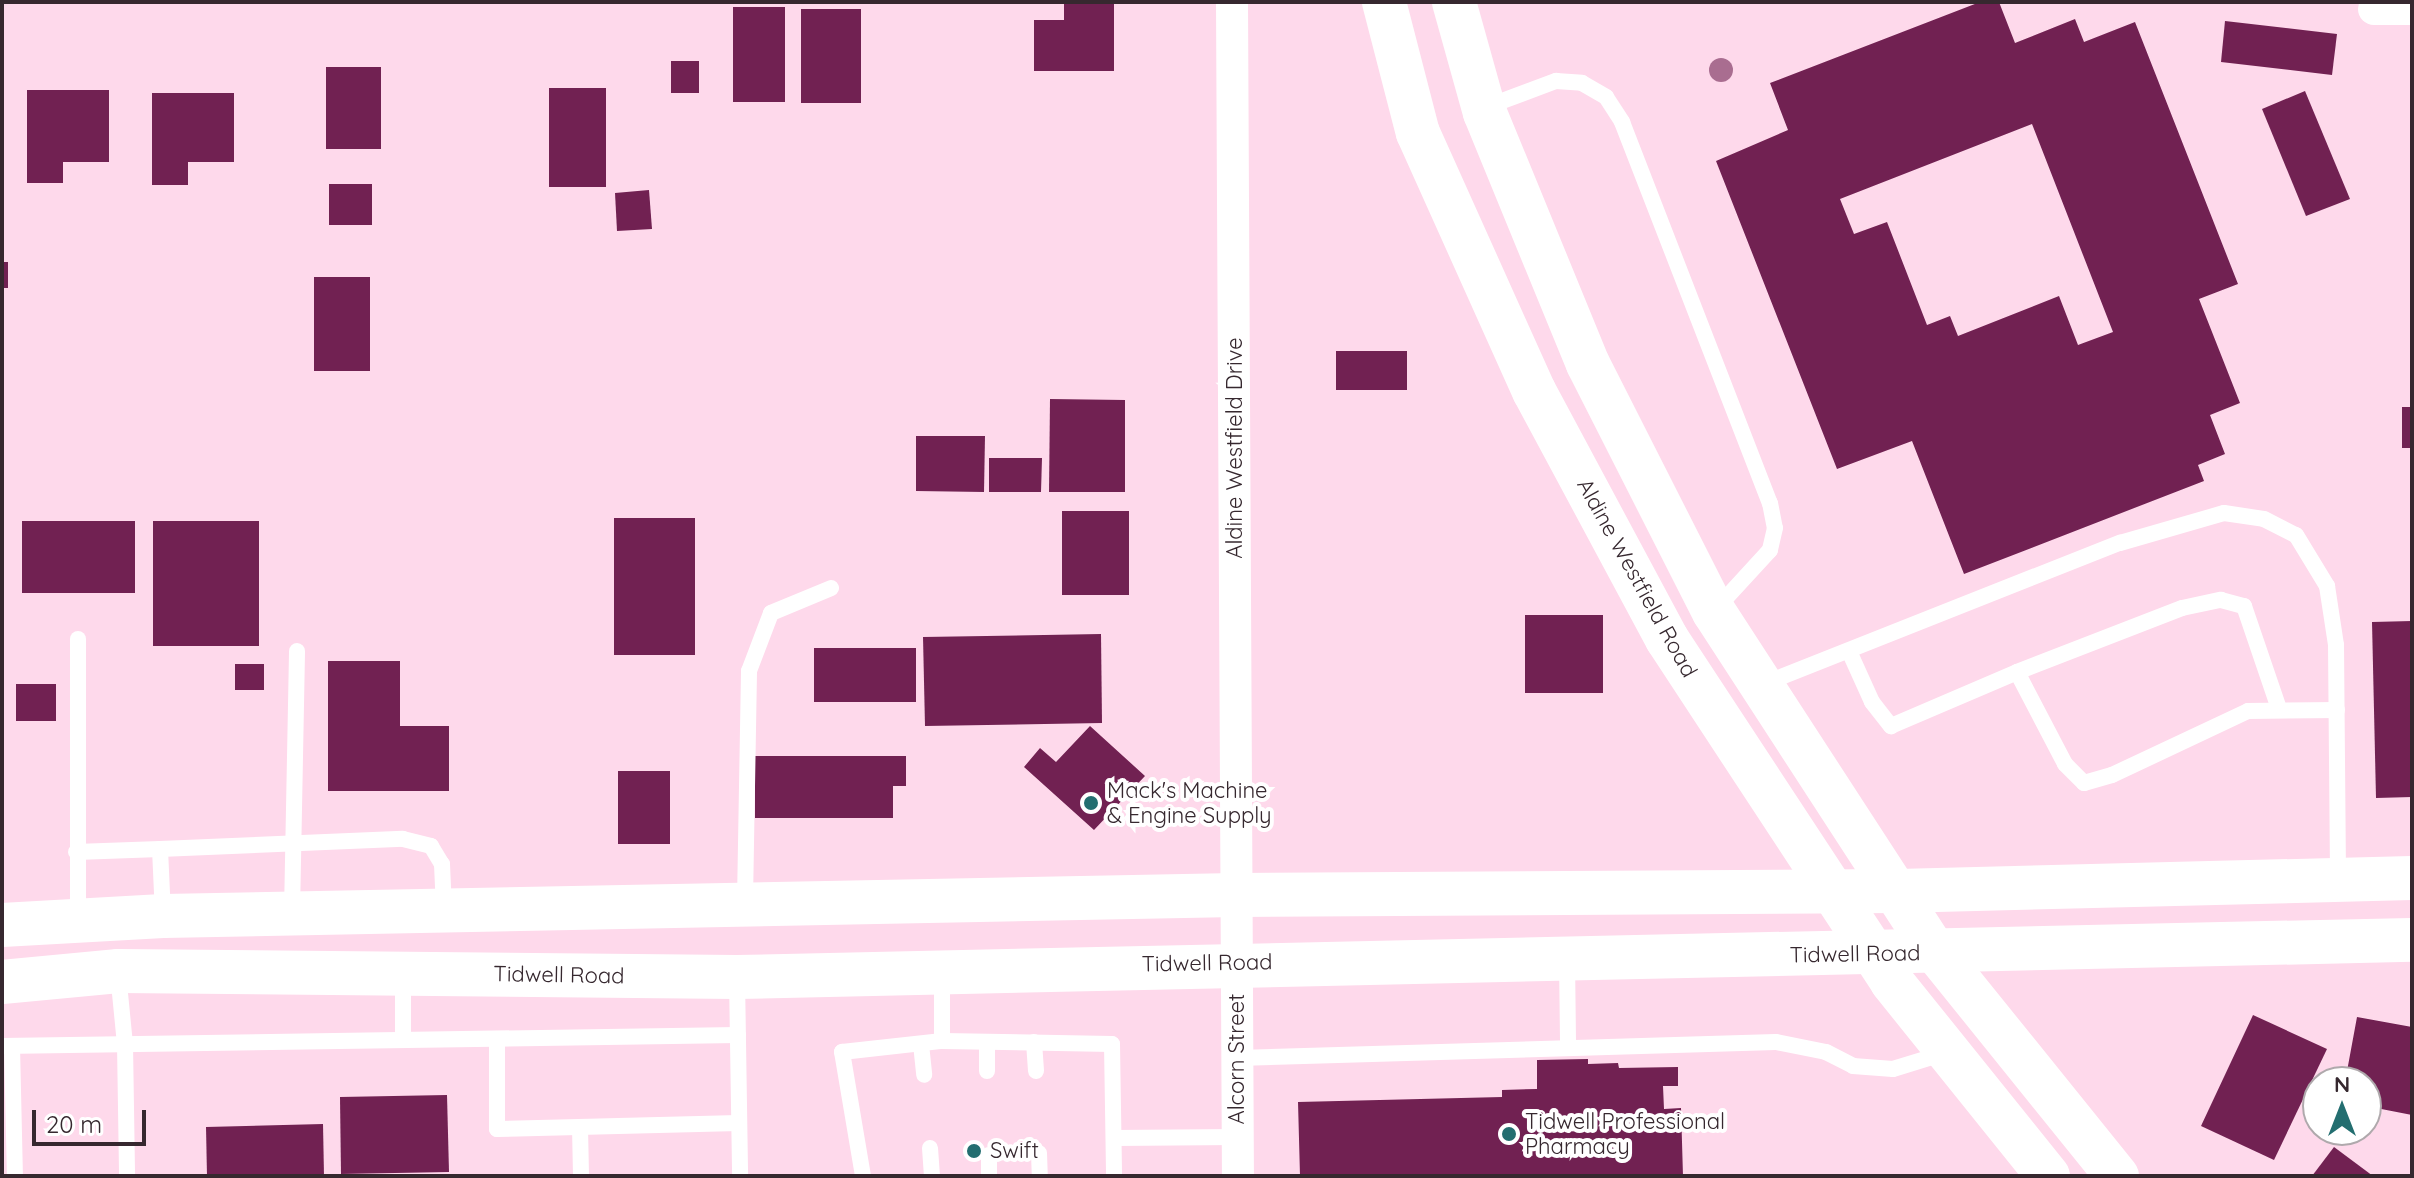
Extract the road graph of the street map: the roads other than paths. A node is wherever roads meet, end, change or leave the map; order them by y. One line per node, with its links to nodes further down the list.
1 (1232, 2): 25 (street, Aldine Westfield Drive)
2 (1384, 2): 8 (main road, Aldine Westfield Road)
3 (1454, 2): 6 (main road)
4 (2374, 9): 5 (street)
5 (2412, 9)
6 (1483, 108): 7 (main road); 10 (lane)
7 (1588, 364): 8 (main road); 10 (main road)
8 (1534, 391): 24 (main road, Aldine Westfield Road)
9 (831, 588): 26 (lane)
10 (1714, 612): 15 (main road)
11 (78, 639): 20 (lane)
12 (297, 651): 18 (lane)
13 (1849, 651): 14 (lane); 15 (lane); 17 (lane)
14 (2017, 672): 16 (lane); 16 (lane)
15 (1761, 684): 23 (main road)
16 (2279, 709): 17 (lane)
17 (2337, 710): 22 (lane)
18 (291, 842): 19 (lane); 27 (lane); 28 (lane)
19 (160, 849): 20 (lane); 29 (lane)
20 (76, 852): 30 (lane)
21 (2412, 878): 22 (main road)
22 (2338, 880): 23 (main road)
23 (1898, 891): 24 (main road); 33 (main road)
24 (1835, 892): 25 (main road); 34 (main road, Aldine Westfield Road)
25 (1236, 895): 26 (main road); 36 (street, Alcorn Street)
26 (745, 907): 27 (main road); 40 (main road)
27 (444, 912): 28 (main road)
28 (292, 914): 29 (main road)
29 (163, 916): 30 (main road)
30 (97, 919): 31 (main road); 37 (main road)
31 (2, 925)
32 (2412, 940): 33 (main road, Tidwell Road)
33 (1937, 953): 34 (main road, Tidwell Road); 75 (main road)
34 (1872, 954): 35 (main road, Tidwell Road); 52 (main road, Aldine Westfield Road)
35 (1567, 958): 36 (main road, Tidwell Road); 51 (lane)
36 (1236, 962): 38 (main road, Tidwell Road); 53 (street, Alcorn Street)
37 (118, 971): 39 (main road, Tidwell Road); 41 (main road, Tidwell Road); 48 (lane)
38 (942, 971): 40 (main road, Tidwell Road); 45 (lane)
39 (403, 974): 40 (main road, Tidwell Road); 44 (lane)
40 (737, 977): 42 (lane)
41 (2, 982)
42 (738, 1035): 43 (lane); 57 (lane)
43 (497, 1039): 44 (lane); 58 (lane)
44 (403, 1040): 48 (lane)
45 (942, 1041): 46 (lane); 49 (lane)
46 (987, 1042): 47 (lane); 54 (lane)
47 (1034, 1042): 55 (lane); 60 (lane)
48 (125, 1044): 50 (lane); 65 (lane)
49 (921, 1044): 56 (lane); 68 (lane)
50 (7, 1046): 64 (lane)
51 (1568, 1047): 52 (lane); 53 (lane)
52 (1949, 1052): 74 (main road, Aldine Westfield Road)
53 (1237, 1058): 59 (street, Alcorn Street)
54 (987, 1071)
55 (1036, 1071)
56 (924, 1075)
57 (739, 1123): 58 (lane); 67 (lane)
58 (580, 1127): 66 (lane)
59 (1237, 1137): 60 (lane); 73 (street, Alcorn Street)
60 (1114, 1138): 72 (lane)
61 (930, 1148): 69 (lane)
62 (1039, 1153): 71 (lane)
63 (989, 1155): 70 (lane)
64 (15, 1176)
65 (127, 1176)
66 (581, 1176)
67 (740, 1176)
68 (863, 1176)
69 (932, 1176)
70 (989, 1176)
71 (1040, 1176)
72 (1114, 1176)
73 (1238, 1176)
74 (2048, 1176)
75 (2117, 1176)

